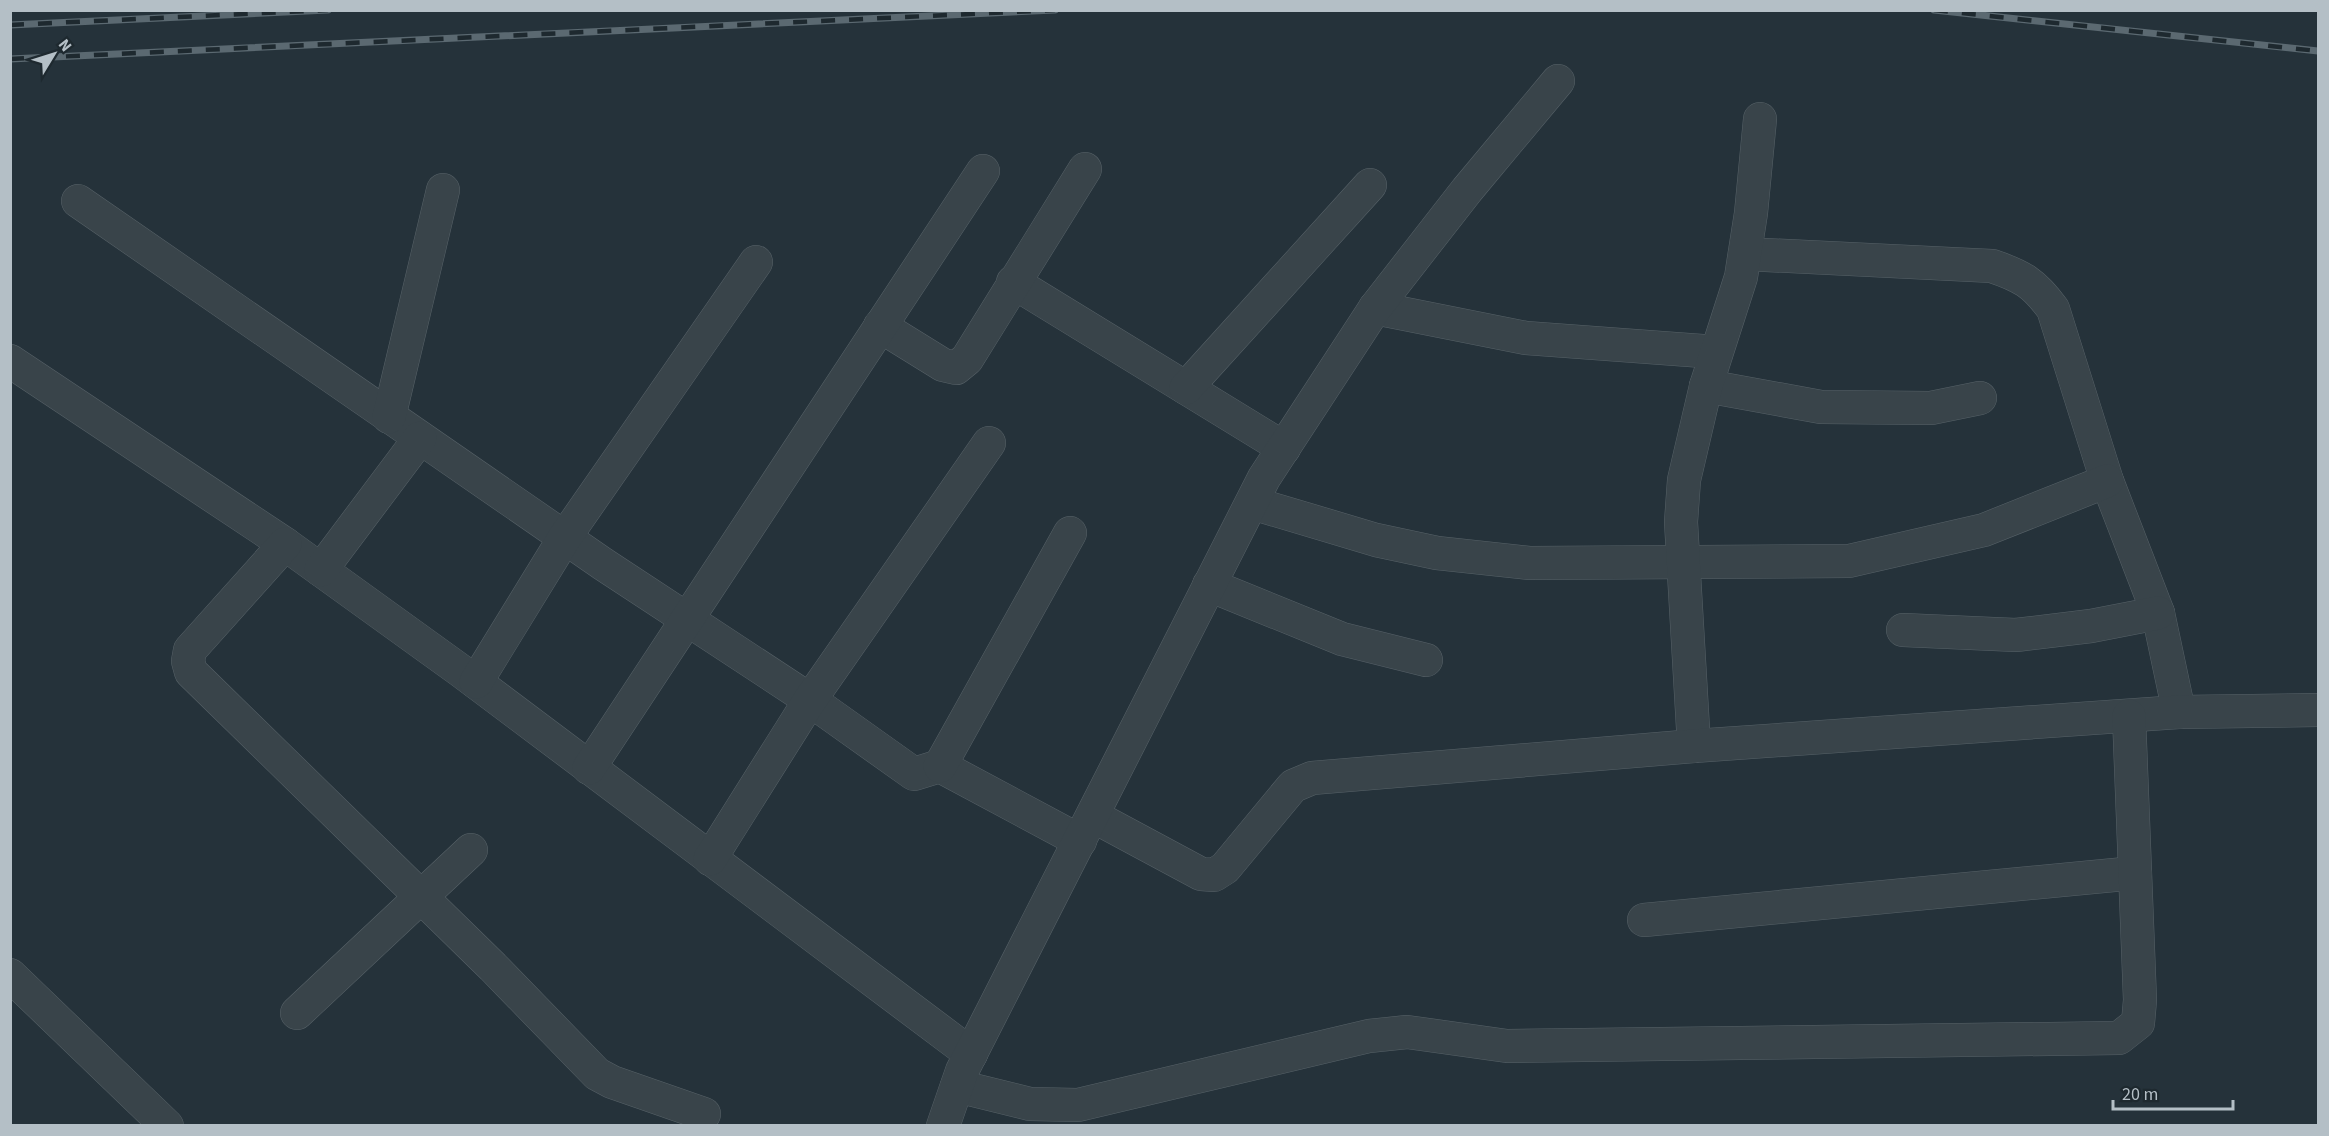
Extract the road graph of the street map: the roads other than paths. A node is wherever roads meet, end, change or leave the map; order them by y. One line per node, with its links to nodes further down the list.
1 (1558, 81): 11 (street)
2 (1760, 119): 8 (street)
3 (1085, 169): 10 (street)
4 (983, 171): 12 (street)
5 (1370, 185): 16 (street)
6 (442, 190): 18 (street)
7 (78, 201): 18 (street)
8 (1745, 254): 13 (street); 22 (street)
9 (756, 262): 25 (street)
10 (1013, 282): 12 (street); 16 (street)
11 (1375, 308): 13 (street); 21 (street)
12 (880, 326): 31 (street)
13 (1716, 352): 15 (street)
14 (10, 361): 26 (street)
15 (1706, 386): 17 (street); 27 (street)
16 (1186, 388): 21 (street)
17 (1980, 398)
18 (389, 417): 19 (street)
19 (420, 438): 25 (street); 28 (street)
20 (989, 443): 35 (street)
21 (1284, 448): 23 (street)
22 (2107, 481): 27 (street); 30 (street)
23 (1252, 503): 27 (street); 29 (street)
24 (1070, 533): 40 (street)
25 (565, 537): 31 (street); 34 (street)
26 (285, 544): 28 (street); 46 (street)
27 (1684, 563): 39 (street)
28 (321, 570): 34 (street)
29 (1209, 585): 33 (street); 42 (street)
30 (2157, 613): 32 (street); 37 (street)
31 (686, 620): 35 (street); 41 (street)
32 (1903, 630)
33 (1426, 660)
34 (476, 682): 41 (street)
35 (810, 700): 40 (street); 44 (street)
36 (2319, 710): 37 (street)
37 (2179, 712): 38 (street)
38 (2129, 716): 39 (street); 45 (street)
39 (1694, 746): 42 (street)
40 (940, 766): 42 (street)
41 (589, 768): 44 (street)
42 (1086, 829): 50 (street)
43 (471, 850): 46 (street)
44 (710, 859): 50 (street)
45 (2135, 873): 47 (street); 51 (street)
46 (421, 897): 49 (street); 52 (street)
47 (1644, 920)
48 (10, 975): 53 (street)
49 (297, 1013)
50 (971, 1054): 51 (street)
51 (957, 1086): 54 (street)
52 (704, 1114)
53 (167, 1125)
54 (943, 1125)

